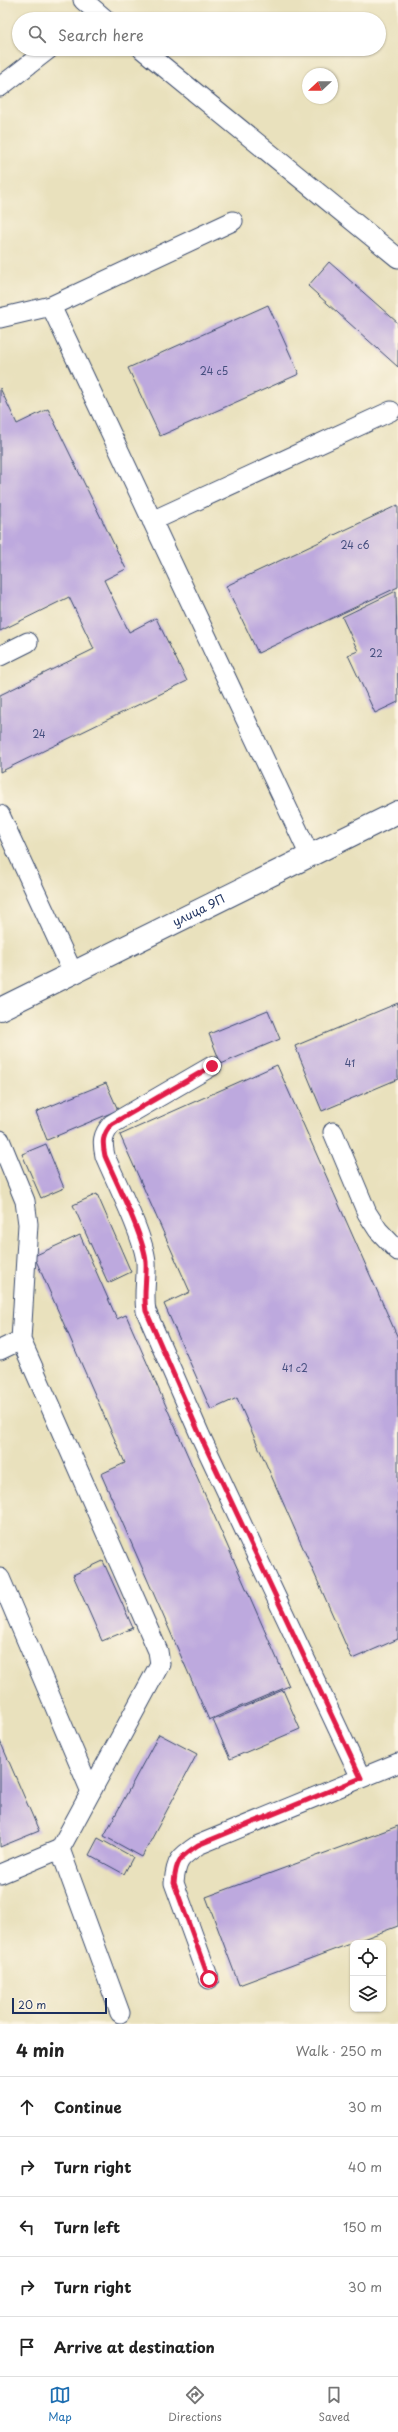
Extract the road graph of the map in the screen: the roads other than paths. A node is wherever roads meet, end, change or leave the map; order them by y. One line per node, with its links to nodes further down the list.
1 (40, 56): 3 (lane)
2 (151, 56): 5 (lane)
3 (0, 86)
4 (233, 221): 6 (lane)
5 (398, 258)
6 (51, 306): 7 (lane); 9 (lane)
7 (0, 318)
8 (391, 411): 9 (lane)
9 (152, 521): 14 (lane)
10 (28, 642): 11 (lane)
11 (0, 656)
12 (398, 812): 14 (street, улица 9П)
13 (0, 815): 15 (lane)
14 (310, 856): 15 (street, улица 9П)
15 (73, 973): 16 (street, улица 9П)
16 (0, 1009)
17 (212, 1066): 25 (lane)
18 (333, 1132): 20 (lane)
19 (0, 1140): 21 (lane)
20 (398, 1251)
21 (21, 1340): 22 (lane); 26 (lane)
22 (0, 1350)
23 (0, 1578): 26 (lane)
24 (398, 1763): 25 (lane)
25 (361, 1778): 29 (lane)
26 (91, 1792): 27 (lane)
27 (60, 1849): 28 (lane); 30 (lane)
28 (0, 1874)
29 (209, 1979)
30 (120, 2013)

